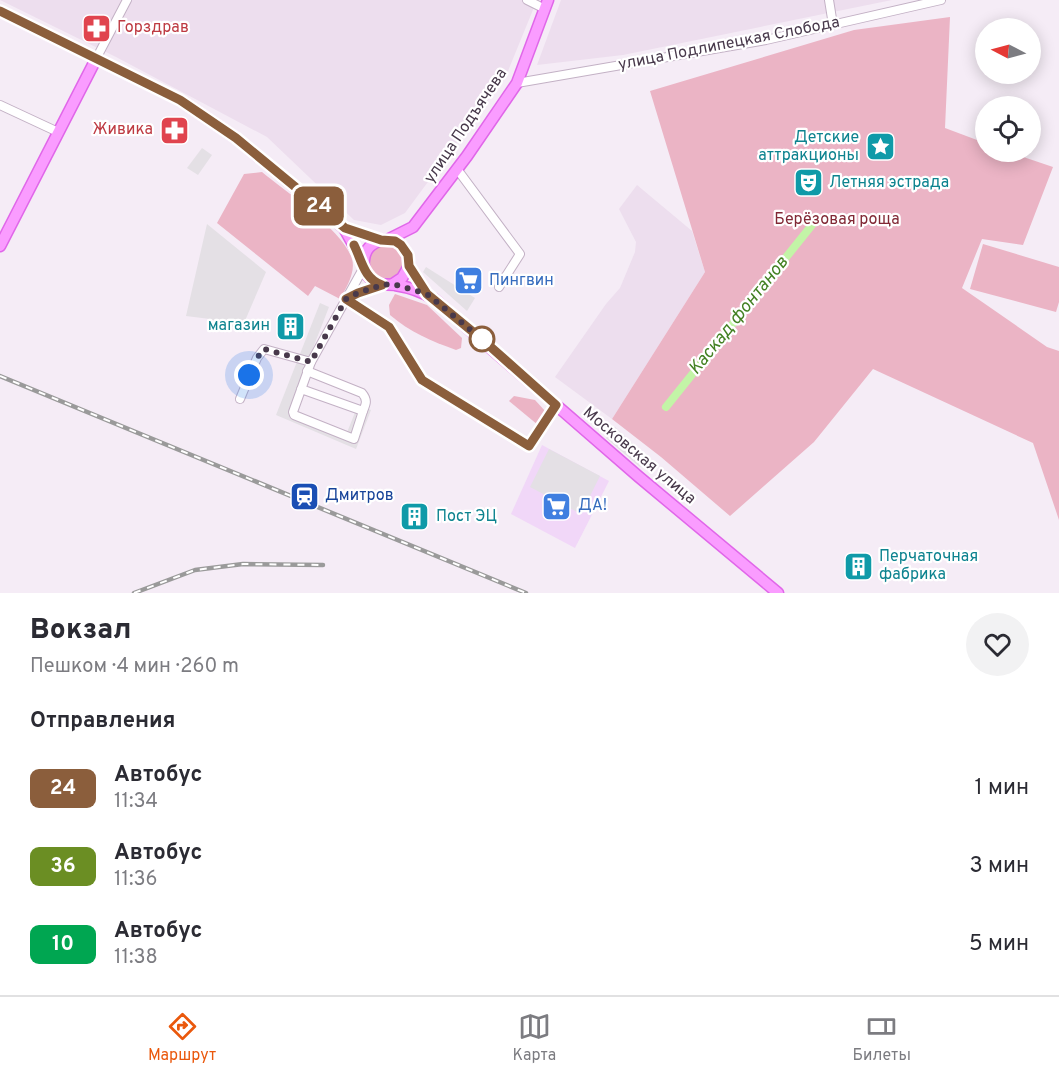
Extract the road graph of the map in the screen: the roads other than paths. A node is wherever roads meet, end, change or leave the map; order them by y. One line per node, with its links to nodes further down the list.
1 (127, 0): 8 (street)
2 (527, 0): 5 (street)
3 (830, 0): 7 (street)
4 (940, 0): 7 (street, улица Подлипецкая Слобода)
5 (547, 4): 9 (main road, улица Подъячева)
6 (0, 11): 8 (main road, Московская улица)
7 (833, 25): 9 (street, улица Подлипецкая Слобода)
8 (96, 59): 11 (main road); 13 (main road, Московская улица)
9 (517, 83): 12 (main road, улица Подъячева)
10 (0, 105): 11 (street)
11 (58, 132): 16 (main road)
12 (457, 169): 14 (main road, улица Подъячева); 20 (street)
13 (345, 228): 15 (main road, Московская улица); 18 (main road, Московская улица)
14 (411, 229): 15 (main road, улица Подъячева); 17 (main road)
15 (385, 240): 17 (main road, Московская улица); 18 (main road)
16 (0, 246)
17 (408, 261): 19 (main road); 21 (main road, Московская улица)
18 (363, 265): 19 (main road, Московская улица); 22 (street)
19 (387, 285): 21 (main road, Московская улица); 22 (street)
20 (499, 287)
21 (427, 294): 27 (main road, Московская улица)
22 (346, 299): 23 (street)
23 (309, 367): 24 (street); 25 (street); 26 (street)
24 (301, 389): 26 (street); 26 (street)
25 (240, 399)
26 (363, 411)
27 (778, 593)

